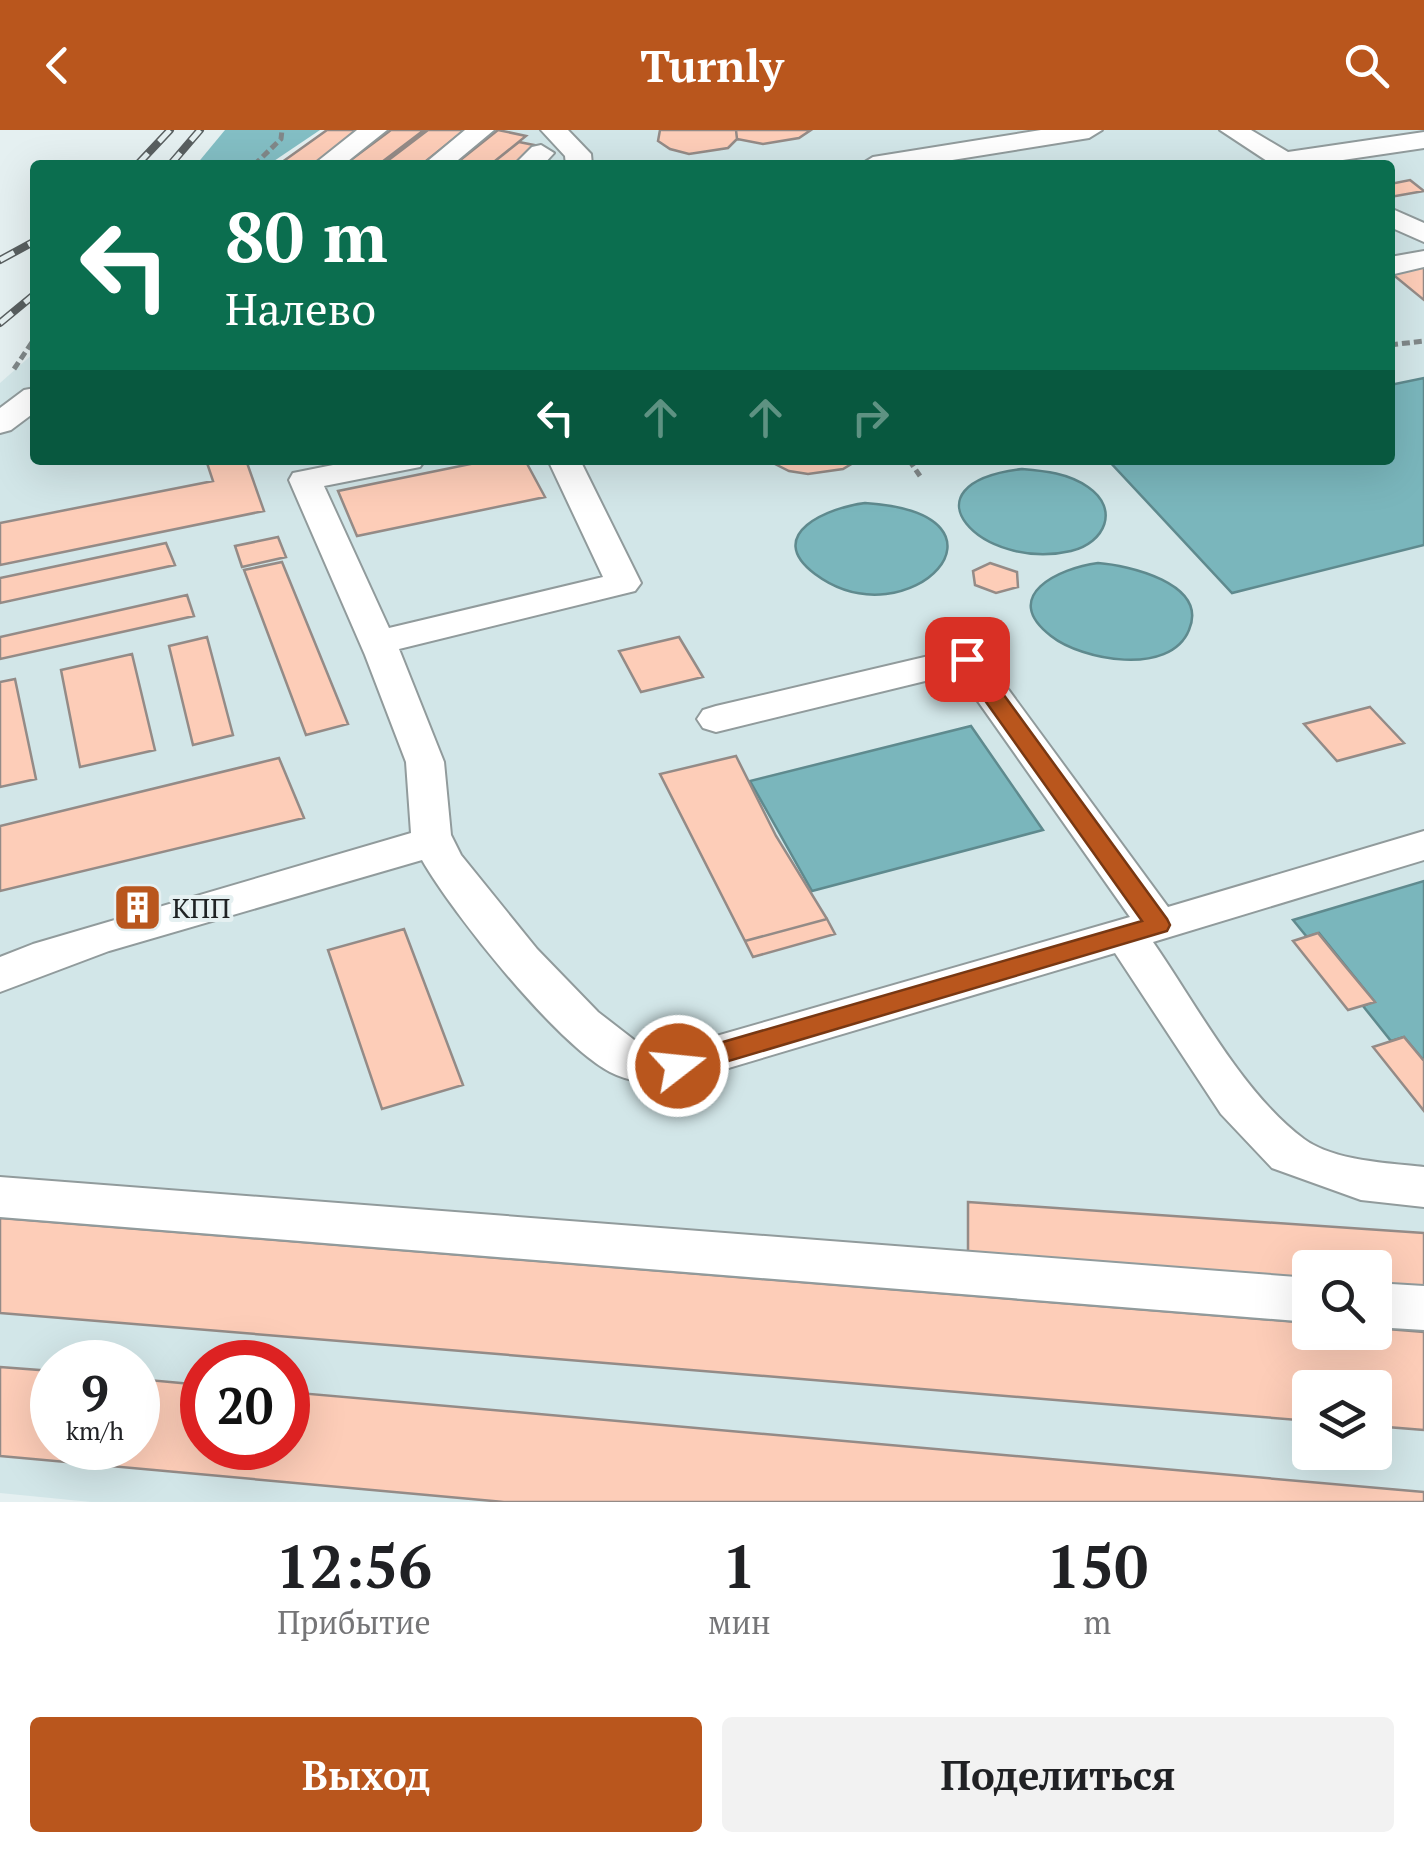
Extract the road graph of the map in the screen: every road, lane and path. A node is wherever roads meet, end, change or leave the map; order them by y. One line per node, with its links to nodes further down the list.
1 (282, 130): 10 (path)
2 (374, 130): 11 (street)
3 (481, 130): 12 (street)
4 (1089, 130): 8 (street)
5 (1233, 130): 16 (street)
6 (1416, 130): 7 (street)
7 (1424, 138): 17 (street)
8 (1005, 144): 14 (street); 15 (street)
9 (541, 149): 13 (street)
10 (259, 160)
11 (333, 160)
12 (442, 160)
13 (579, 160)
14 (904, 160)
15 (1020, 160)
16 (1282, 160)
17 (1303, 160)
18 (1395, 219): 19 (street)
19 (1424, 234)
20 (1424, 260): 21 (street)
21 (1395, 265)
22 (1424, 341): 23 (path)
23 (1395, 345)
24 (30, 349): 25 (path)
25 (15, 383)
26 (30, 401): 27 (street)
27 (0, 423)
28 (353, 465): 31 (street)
29 (566, 465): 33 (street)
30 (912, 465): 32 (path)
31 (297, 470): 33 (street)
32 (920, 476)
33 (376, 643): 35 (street)
34 (716, 719): 37 (street)
35 (432, 841): 37 (street); 38 (street)
36 (1424, 845): 37 (street)
37 (1142, 930): 39 (street)
38 (0, 976)
39 (1424, 1187)
40 (0, 1197): 41 (street)
41 (1292, 1299)
42 (1392, 1306): 43 (street)
43 (1424, 1308)

